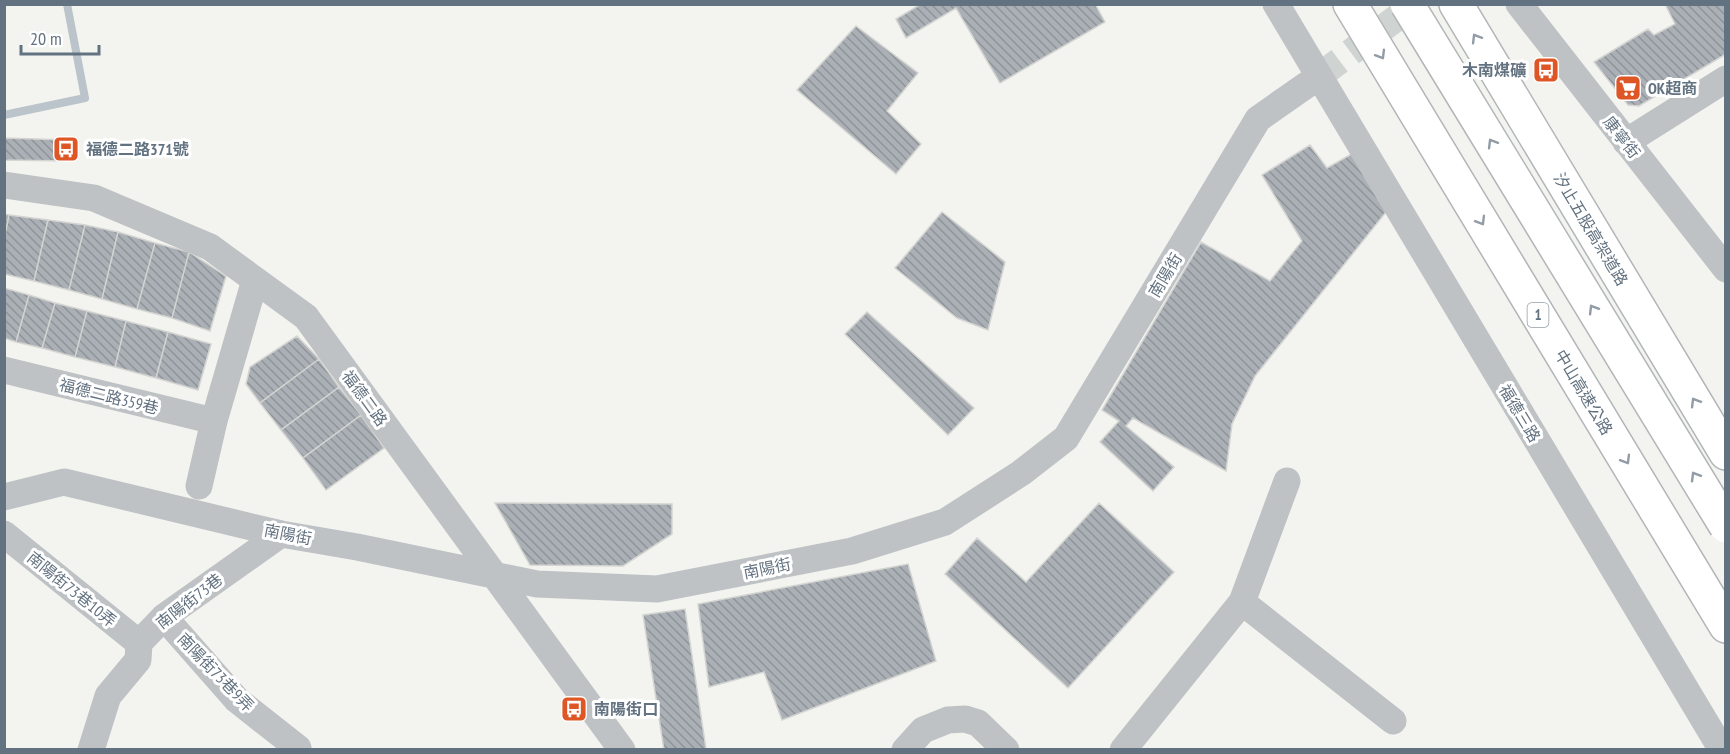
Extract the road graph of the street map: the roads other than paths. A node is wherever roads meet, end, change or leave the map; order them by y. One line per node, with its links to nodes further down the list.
1 (1275, 4): 6 (street, 福德三路)
2 (1350, 4): 24 (highway, 中山高速公路 / 1, one-way to 24)
3 (1407, 4): 18 (highway, one-way to 3, bridge)
4 (1456, 4): 14 (highway, 汐止五股高架道路, one-way to 4)
5 (1519, 4): 8 (street, 康寧街)
6 (1318, 77): 21 (street, 南陽街); 33 (street, 福德三路)
7 (1725, 79): 8 (street)
8 (1626, 142): 10 (street, 康寧街)
9 (4, 185): 11 (street, 福德二路)
10 (1725, 268)
11 (255, 280): 13 (street); 21 (street, 福德二路)
12 (4, 370): 13 (street, 福德二路359巷)
13 (214, 422): 16 (street)
14 (1725, 453)
15 (1287, 481): 22 (street)
16 (199, 486)
17 (4, 497): 20 (street, 南陽街)
18 (1725, 526)
19 (4, 534): 25 (street, 南陽街73巷10弄)
20 (280, 534): 21 (street, 南陽街); 23 (street, 南陽街73巷)
21 (493, 574): 29 (street, 福德二路)
22 (1242, 602): 26 (street); 32 (street)
23 (164, 617): 25 (street, 南陽街73巷); 27 (street, 南陽街73巷9弄)
24 (1725, 626)
25 (139, 643): 28 (street, 南陽街73巷)
26 (1393, 721)
27 (298, 747)
28 (91, 750)
29 (622, 750)
30 (905, 750): 31 (street)
31 (1006, 750)
32 (1123, 750)
33 (1722, 750)

